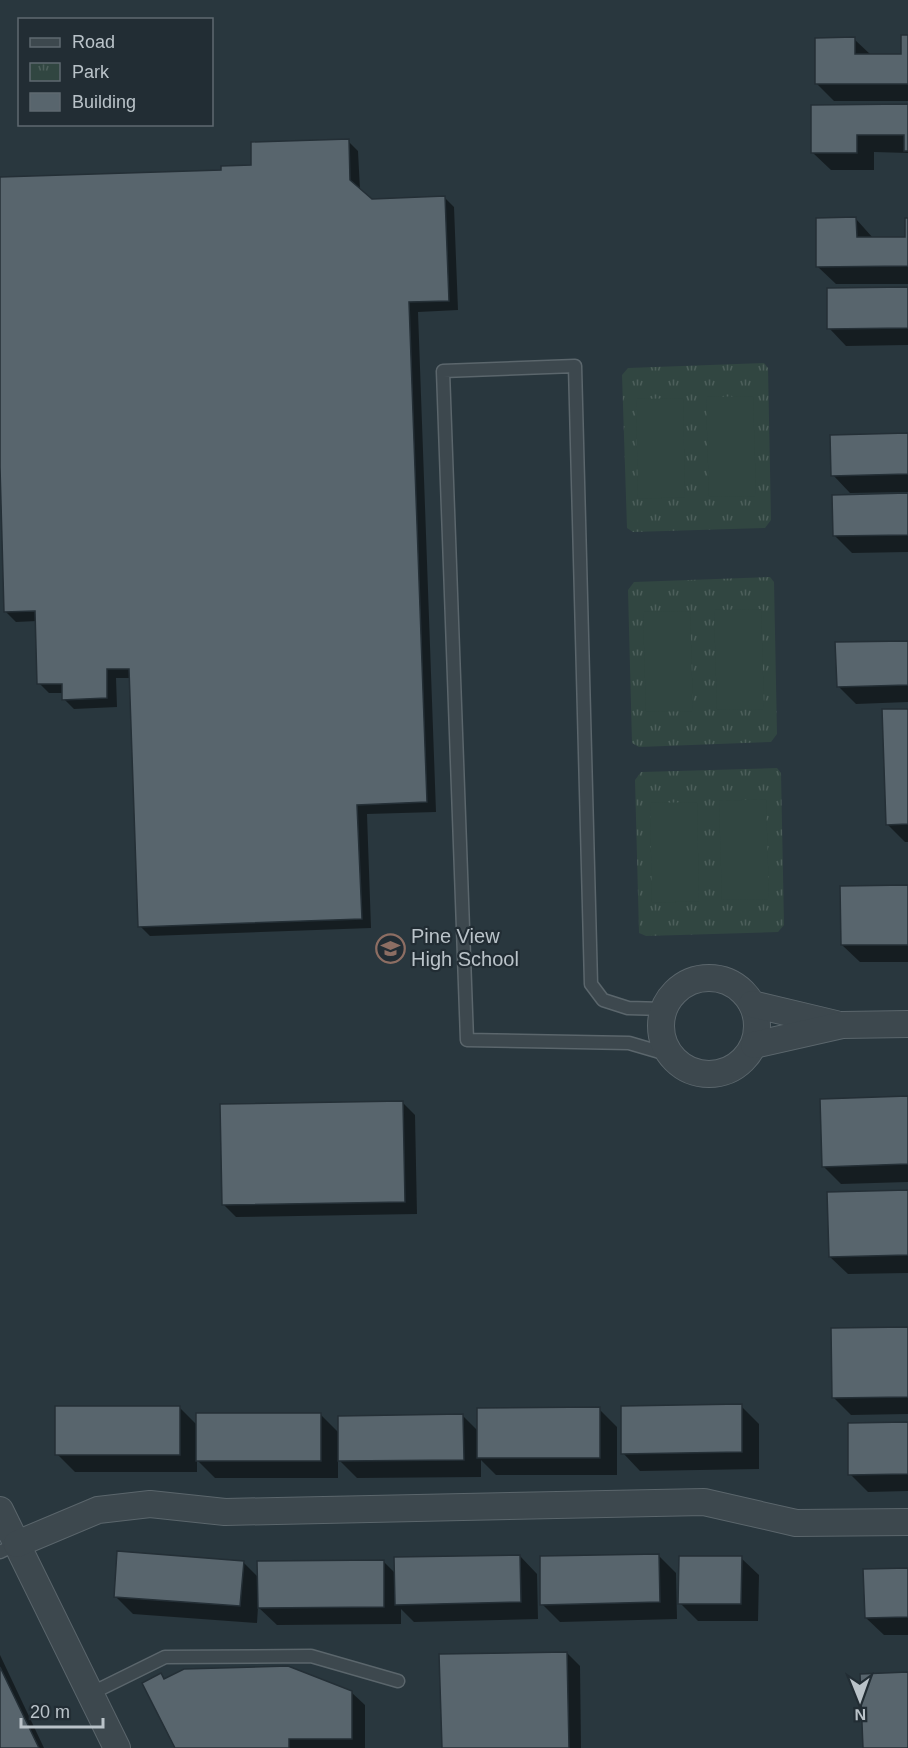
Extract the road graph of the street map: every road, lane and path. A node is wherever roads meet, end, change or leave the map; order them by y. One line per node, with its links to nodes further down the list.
1 (752, 1004): 2 (street); 4 (street); 5 (street)
2 (664, 1009): 6 (street); 6 (lane)
3 (908, 1024): 4 (street)
4 (842, 1025): 5 (street)
5 (754, 1045): 6 (street)
6 (670, 1055)
7 (0, 1509): 9 (street)
8 (908, 1522): 9 (street)
9 (9, 1548): 11 (street)
10 (398, 1681): 11 (lane)
11 (90, 1694): 12 (street)
12 (117, 1748)

